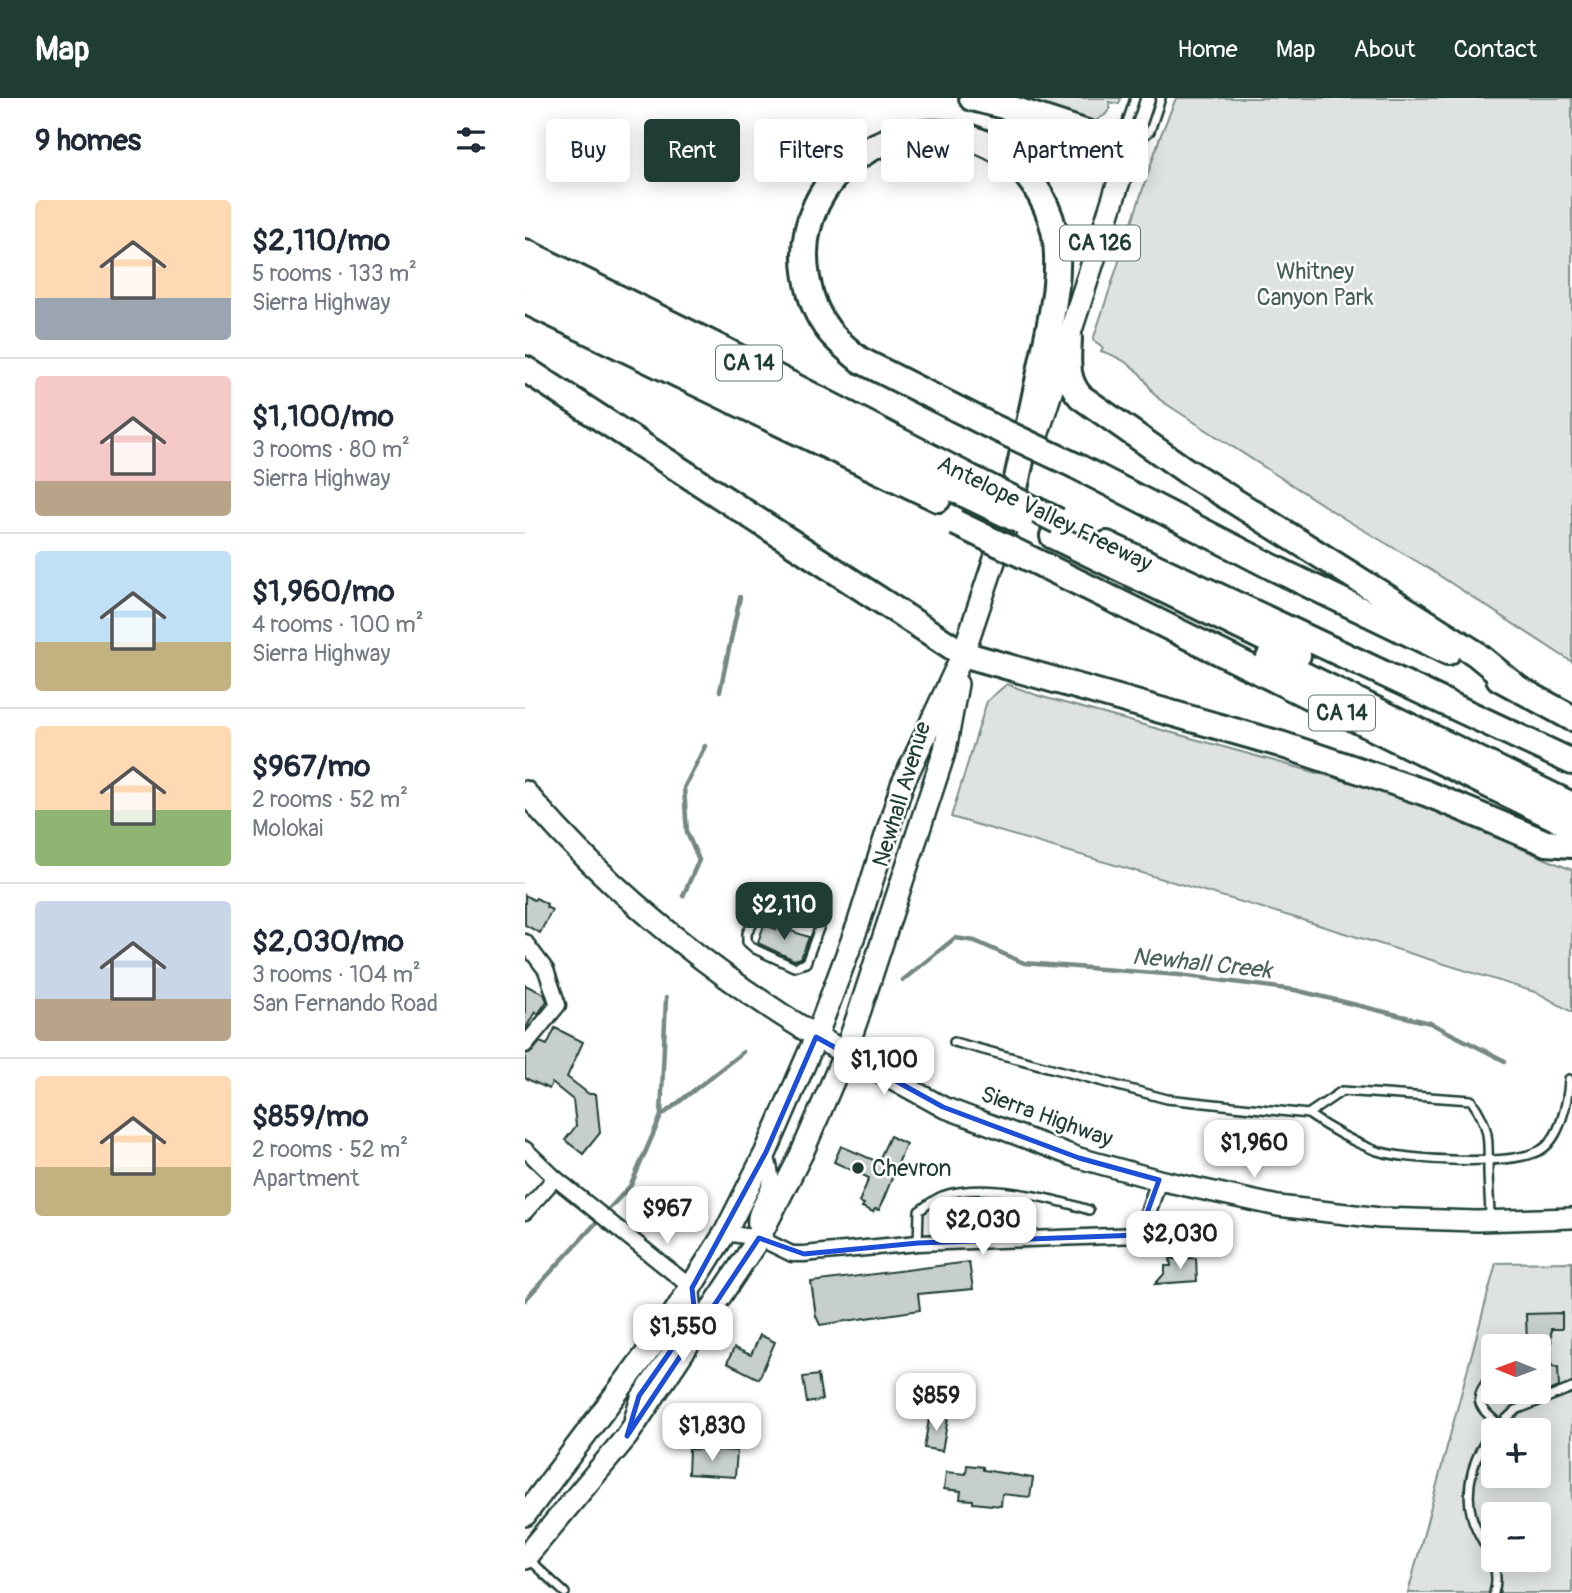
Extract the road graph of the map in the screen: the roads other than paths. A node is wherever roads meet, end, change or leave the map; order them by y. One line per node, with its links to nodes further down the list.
1 (972, 98): 4 (highway)
2 (1135, 98): 5 (lane)
3 (1161, 98): 6 (lane)
4 (1044, 119)
5 (1128, 119)
6 (1148, 133)
7 (1119, 182): 12 (main road, Newhall Avenue / CA 126)
8 (525, 252): 14 (highway, Antelope Valley Freeway / CA 14)
9 (525, 276): 14 (highway)
10 (525, 301): 14 (highway)
11 (525, 317): 14 (highway, Antelope Valley Freeway / CA 14)
12 (1069, 338): 15 (main road, Newhall Avenue / CA 126); 18 (highway)
13 (525, 369): 17 (highway)
14 (964, 502): 16 (highway, Antelope Valley Freeway / CA 14, bridge); 16 (highway, Antelope Valley Freeway / CA 14, bridge)
15 (1009, 516): 17 (main road, Newhall Avenue / CA 126); 18 (highway, bridge)
16 (1050, 543): 20 (highway, Antelope Valley Freeway / CA 14); 21 (highway); 23 (highway); 24 (highway, Antelope Valley Freeway / CA 14)
17 (963, 654): 25 (highway); 29 (main road, Newhall Avenue); 32 (main road, Newhall Avenue)
18 (1514, 685): 19 (highway)
19 (1572, 718)
20 (1572, 762)
21 (1572, 790)
22 (525, 792): 29 (main road, Sierra Highway)
23 (1572, 804)
24 (1572, 827)
25 (1572, 845)
26 (770, 897): 27 (lane)
27 (824, 915)
28 (525, 942): 31 (street)
29 (816, 1037): 32 (main road, Sierra Highway); 36 (main road, Newhall Avenue)
30 (954, 1042): 34 (lane)
31 (525, 1045)
32 (845, 1053): 39 (main road, Sierra Highway); 46 (main road, Newhall Avenue)
33 (1569, 1079): 37 (lane)
34 (1308, 1114): 37 (lane); 37 (lane)
35 (525, 1149): 38 (street)
36 (766, 1152): 44 (main road, Newhall Avenue); 46 (street)
37 (1489, 1159): 43 (lane)
38 (555, 1178): 41 (street); 49 (street)
39 (1159, 1180): 43 (main road, Sierra Highway); 45 (street)
40 (1089, 1210): 48 (lane)
41 (525, 1212)
42 (1572, 1218): 43 (main road, Sierra Highway)
43 (1490, 1220)
44 (725, 1233): 46 (street); 49 (main road, Newhall Avenue)
45 (1139, 1235): 47 (lane); 48 (street)
46 (758, 1238): 48 (street); 54 (main road, Newhall Avenue)
47 (1209, 1238)
48 (918, 1243)
49 (692, 1288): 54 (street); 56 (main road, Newhall Avenue)
50 (1572, 1388): 53 (lane)
51 (1481, 1391): 52 (lane)
52 (1488, 1418)
53 (1507, 1418)
54 (627, 1436): 57 (main road, Newhall Avenue)
55 (1481, 1450): 59 (lane)
56 (525, 1515)
57 (525, 1558): 58 (lane)
58 (565, 1593)
59 (1494, 1593)

